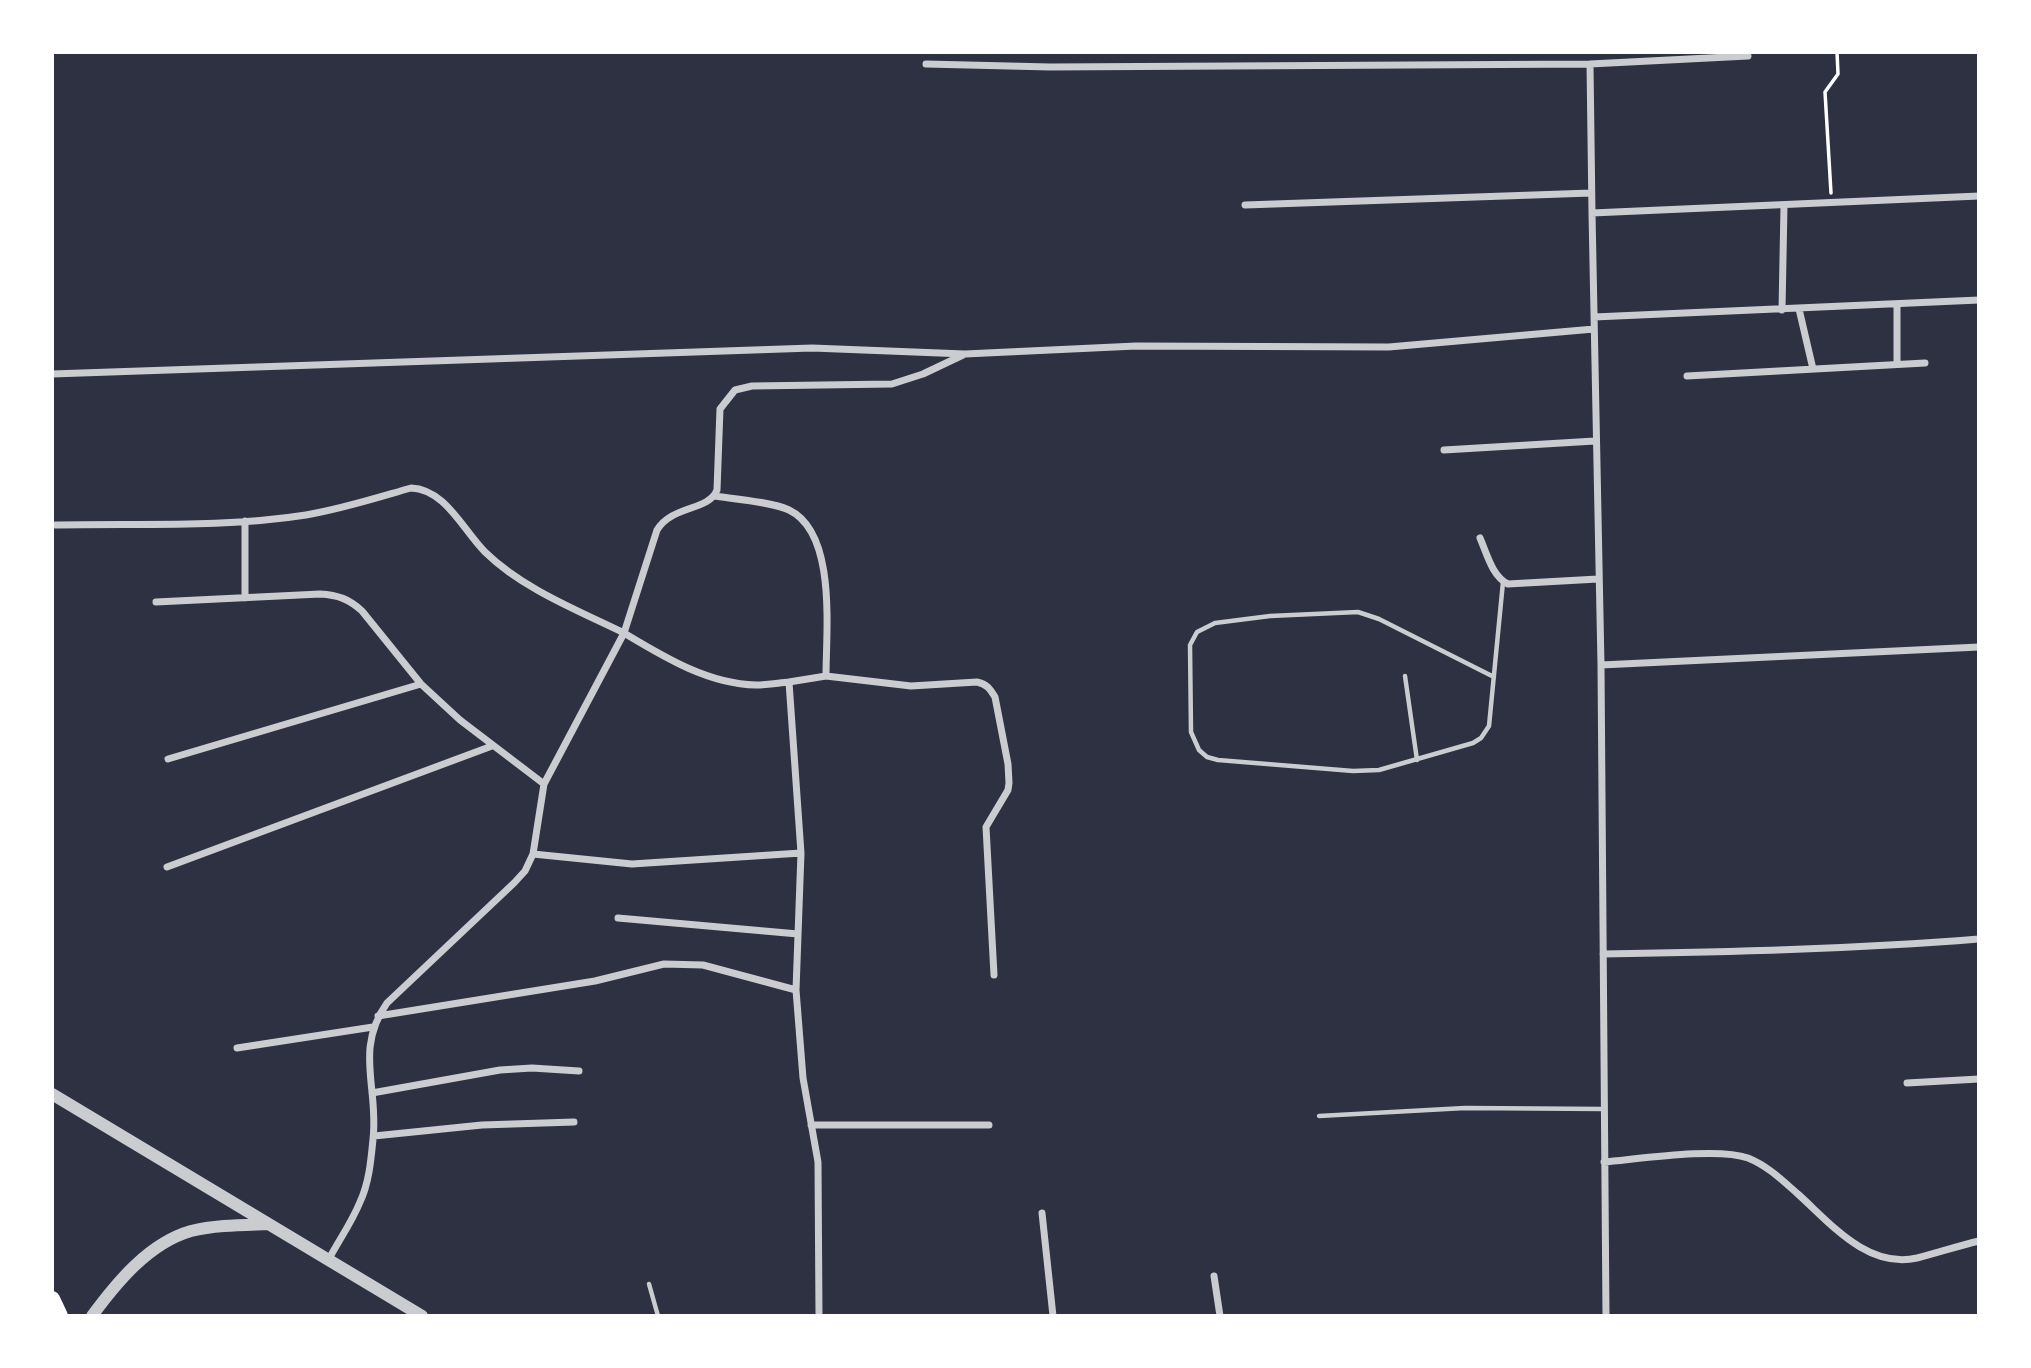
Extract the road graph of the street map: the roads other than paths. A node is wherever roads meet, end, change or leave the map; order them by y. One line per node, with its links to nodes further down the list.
1 (1748, 56): 3 (street)
2 (926, 64): 3 (street)
3 (1590, 64): 4 (street)
4 (1591, 194): 6 (street); 8 (street)
5 (1979, 196): 7 (street)
6 (1245, 205)
7 (1784, 206): 8 (street); 12 (street)
8 (1592, 213): 13 (street)
9 (1979, 300): 10 (street)
10 (1897, 304): 11 (street); 17 (street)
11 (1799, 309): 12 (street); 18 (street)
12 (1782, 310): 13 (street)
13 (1594, 317): 14 (street)
14 (1594, 330): 15 (street); 21 (street)
15 (965, 354): 19 (street); 23 (street)
16 (1925, 363): 17 (street)
17 (1897, 364): 18 (street)
18 (1813, 369): 20 (street)
19 (52, 374)
20 (1687, 376)
21 (1595, 441): 22 (street); 27 (street)
22 (1444, 450)
23 (714, 496): 31 (street); 34 (street)
24 (245, 521): 25 (street); 29 (street); 31 (street)
25 (52, 525)
26 (1480, 538): 28 (street)
27 (1598, 579): 28 (street); 33 (street)
28 (1503, 582): 36 (lane)
29 (245, 597): 30 (street); 38 (street)
30 (156, 602)
31 (624, 633): 37 (street); 42 (street)
32 (1979, 647): 33 (street)
33 (1601, 664): 49 (street)
34 (826, 676): 37 (street); 50 (street)
35 (1405, 676): 41 (lane)
36 (1494, 677): 41 (lane); 41 (lane)
37 (789, 682): 43 (street)
38 (421, 684): 39 (street); 40 (street)
39 (492, 746): 42 (street); 45 (street)
40 (168, 759)
41 (1417, 760)
42 (544, 784): 44 (street)
43 (800, 853): 44 (street); 47 (street)
44 (533, 854): 52 (street)
45 (167, 867)
46 (618, 918): 47 (street)
47 (798, 934): 51 (street)
48 (1979, 939): 49 (street)
49 (1603, 954): 60 (street)
50 (994, 975)
51 (796, 990): 52 (street); 63 (street)
52 (378, 1016): 53 (street)
53 (373, 1027): 54 (street); 58 (street)
54 (236, 1048)
55 (579, 1072): 58 (street)
56 (1979, 1079): 57 (street)
57 (1907, 1083)
58 (372, 1093): 65 (street)
59 (52, 1094): 68 (street)
60 (1604, 1109): 61 (lane); 66 (street)
61 (1319, 1116)
62 (574, 1122): 65 (street)
63 (811, 1125): 64 (street); 78 (street)
64 (989, 1125)
65 (374, 1136): 70 (street)
66 (1604, 1162): 69 (street); 81 (street)
67 (1042, 1213): 79 (street)
68 (268, 1224): 70 (street); 75 (street)
69 (1979, 1241)
70 (329, 1259): 76 (street)
71 (1214, 1276): 80 (street)
72 (649, 1284): 77 (lane)
73 (52, 1299): 74 (highway)
74 (60, 1315)
75 (92, 1315)
76 (422, 1315)
77 (657, 1315)
78 (820, 1315)
79 (1053, 1315)
80 (1220, 1315)
81 (1606, 1315)

